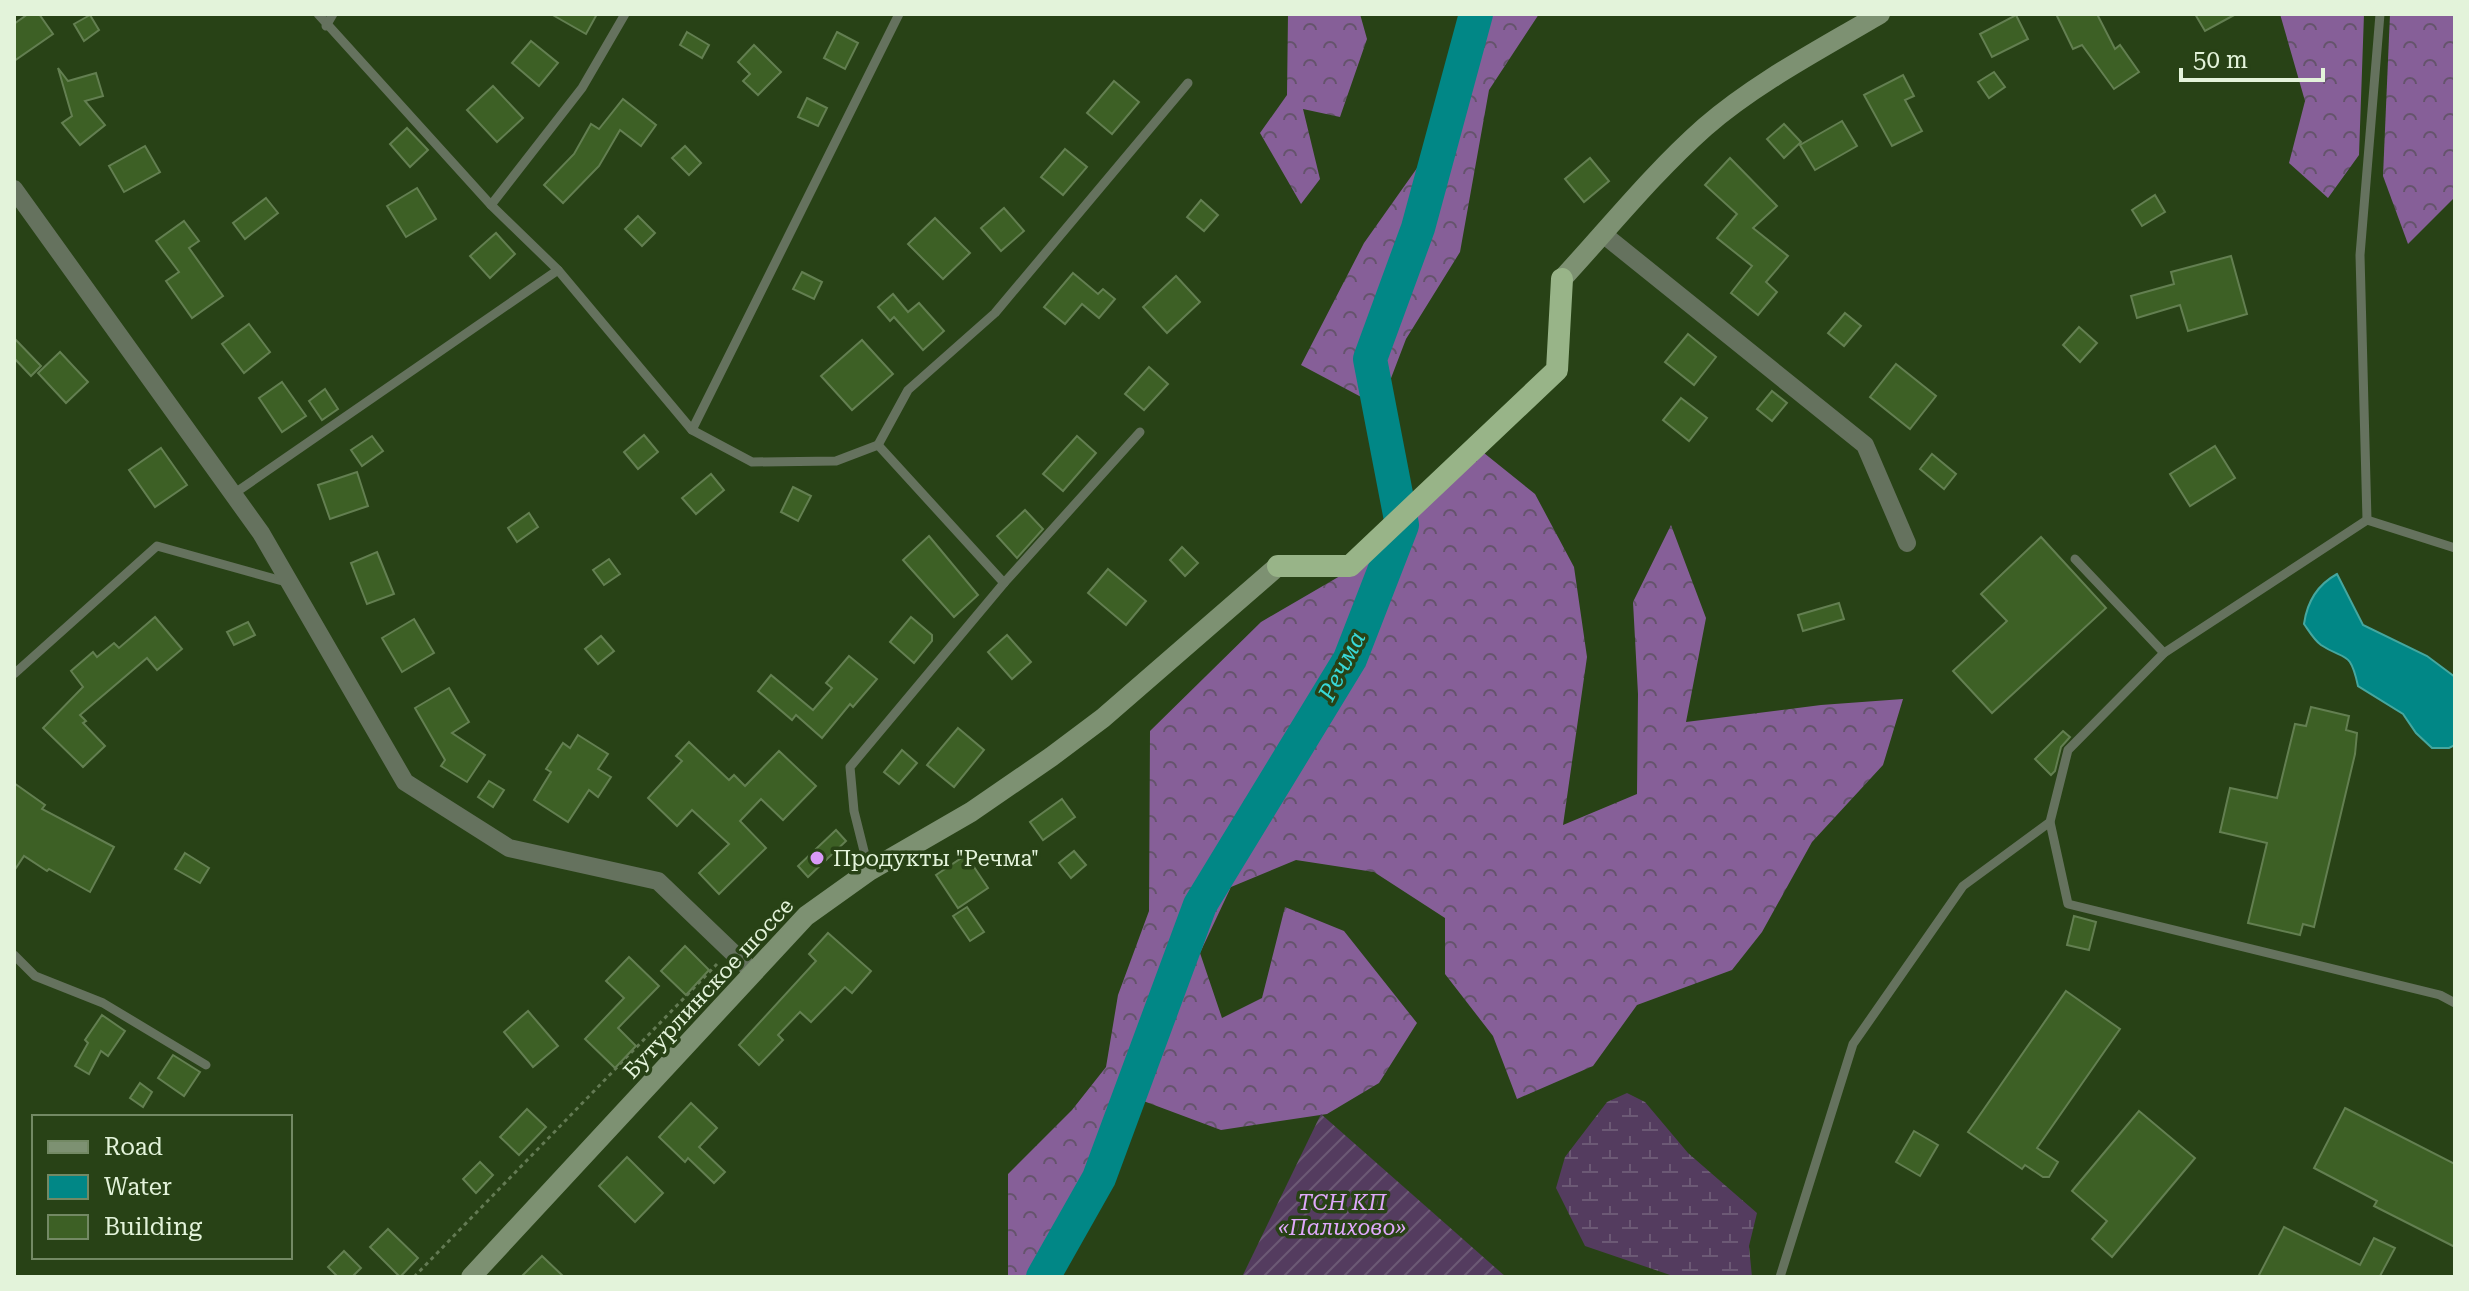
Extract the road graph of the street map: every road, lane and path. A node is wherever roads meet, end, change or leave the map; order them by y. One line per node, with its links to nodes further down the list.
1 (318, 14): 7 (lane)
2 (333, 14): 7 (lane)
3 (625, 14): 10 (lane)
4 (899, 14): 14 (lane)
5 (1880, 14): 11 (main road)
6 (2380, 14): 18 (lane)
7 (326, 26): 10 (lane)
8 (1188, 83): 16 (lane)
9 (14, 189): 17 (street)
10 (491, 205): 12 (lane)
11 (1603, 234): 13 (main road); 19 (street)
12 (558, 270): 14 (lane); 17 (lane)
13 (1562, 279): 22 (highway)
14 (692, 430): 16 (lane)
15 (1140, 432): 24 (lane)
16 (878, 445): 24 (lane)
17 (231, 495): 23 (street)
18 (2367, 520): 20 (lane); 25 (lane)
19 (1907, 543)
20 (2455, 548)
21 (2075, 559): 25 (lane)
22 (1278, 566): 28 (main road, Бутурлинское шоссе)
23 (290, 583): 26 (lane); 29 (street)
24 (1004, 583): 28 (lane)
25 (2164, 653): 27 (lane)
26 (14, 674)
27 (2050, 822): 32 (lane); 36 (lane)
28 (869, 871): 31 (main road, Бутурлинское шоссе)
29 (730, 951): 31 (street); 34 (path)
30 (14, 955): 33 (lane)
31 (753, 972): 35 (main road, Бутурлинское шоссе)
32 (2455, 1003)
33 (206, 1065)
34 (414, 1277)
35 (471, 1277)
36 (1780, 1277)

